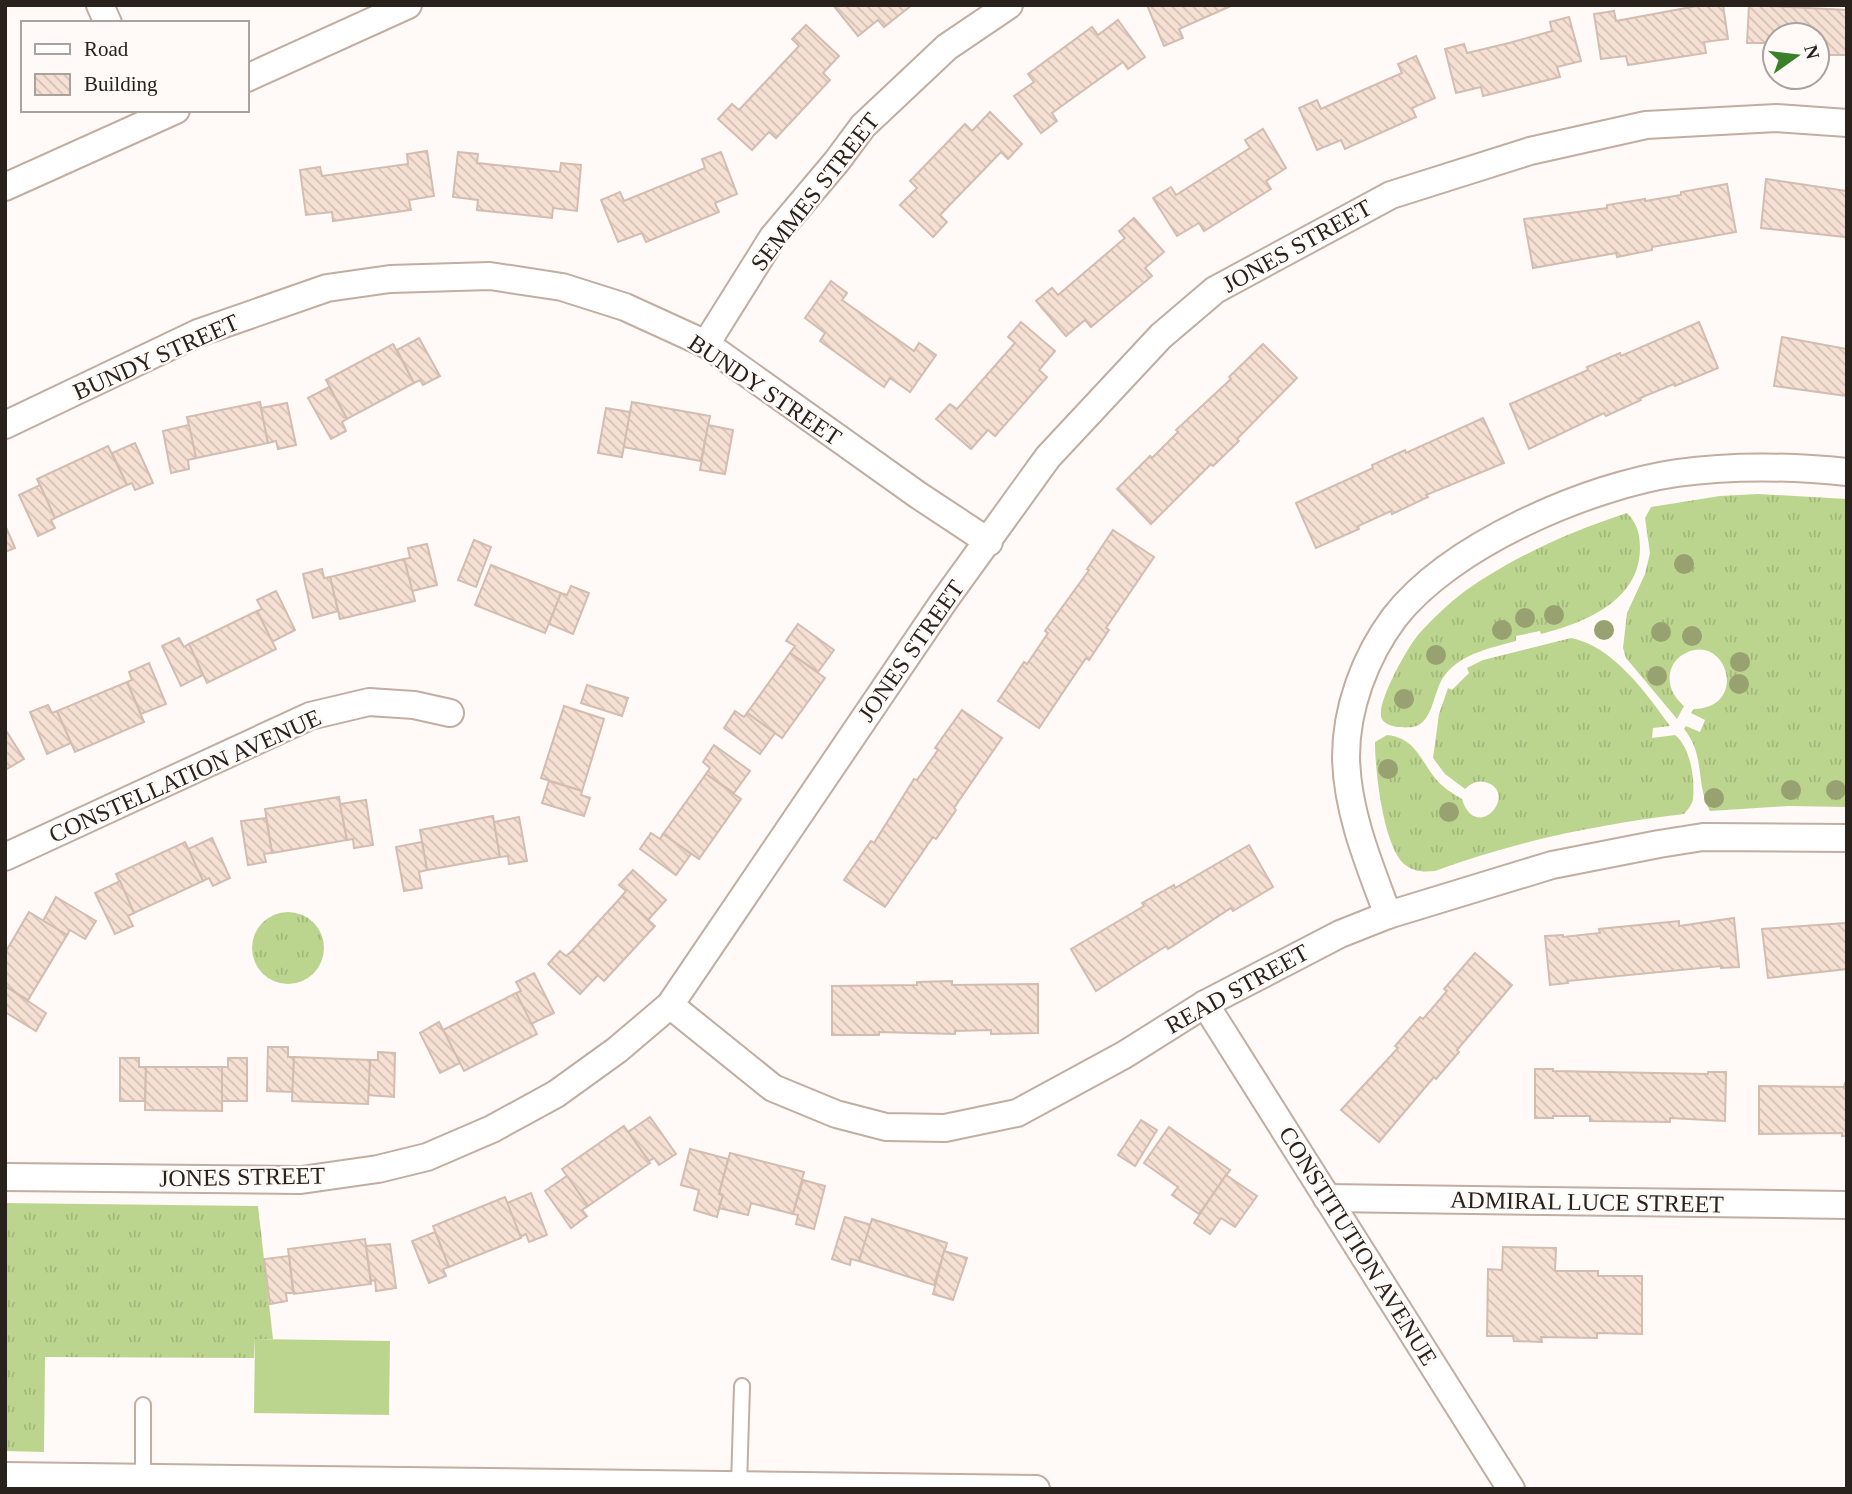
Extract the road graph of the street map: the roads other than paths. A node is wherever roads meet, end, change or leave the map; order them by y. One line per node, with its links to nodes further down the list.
1 (100, 5): 4 (street)
2 (408, 5): 5 (street)
3 (1009, 5): 10 (street, SEMMES STREET)
4 (107, 21)
5 (248, 78)
6 (167, 112): 7 (street)
7 (146, 117): 9 (street)
8 (1847, 123): 13 (street, JONES STREET)
9 (5, 187)
10 (706, 344): 11 (street, BUNDY STREET); 13 (street, BUNDY STREET)
11 (5, 425)
12 (1847, 472): 17 (street)
13 (989, 542): 19 (street, JONES STREET)
14 (450, 713): 16 (street, CONSTELLATION AVENUE)
15 (1847, 838): 17 (street, READ STREET)
16 (5, 857)
17 (1388, 915): 18 (street, READ STREET)
18 (1205, 1004): 19 (street, READ STREET); 21 (street, CONSTITUTION AVENUE)
19 (670, 1005): 20 (street, JONES STREET)
20 (5, 1177)
21 (1327, 1198): 22 (street, ADMIRAL LUCE STREET); 29 (street, CONSTITUTION AVENUE)
22 (1847, 1205)
23 (743, 1386): 27 (lane)
24 (143, 1405): 26 (lane)
25 (5, 1476): 26 (street)
26 (143, 1478): 27 (street)
27 (739, 1485): 28 (street)
28 (1036, 1489)
29 (1511, 1489)

